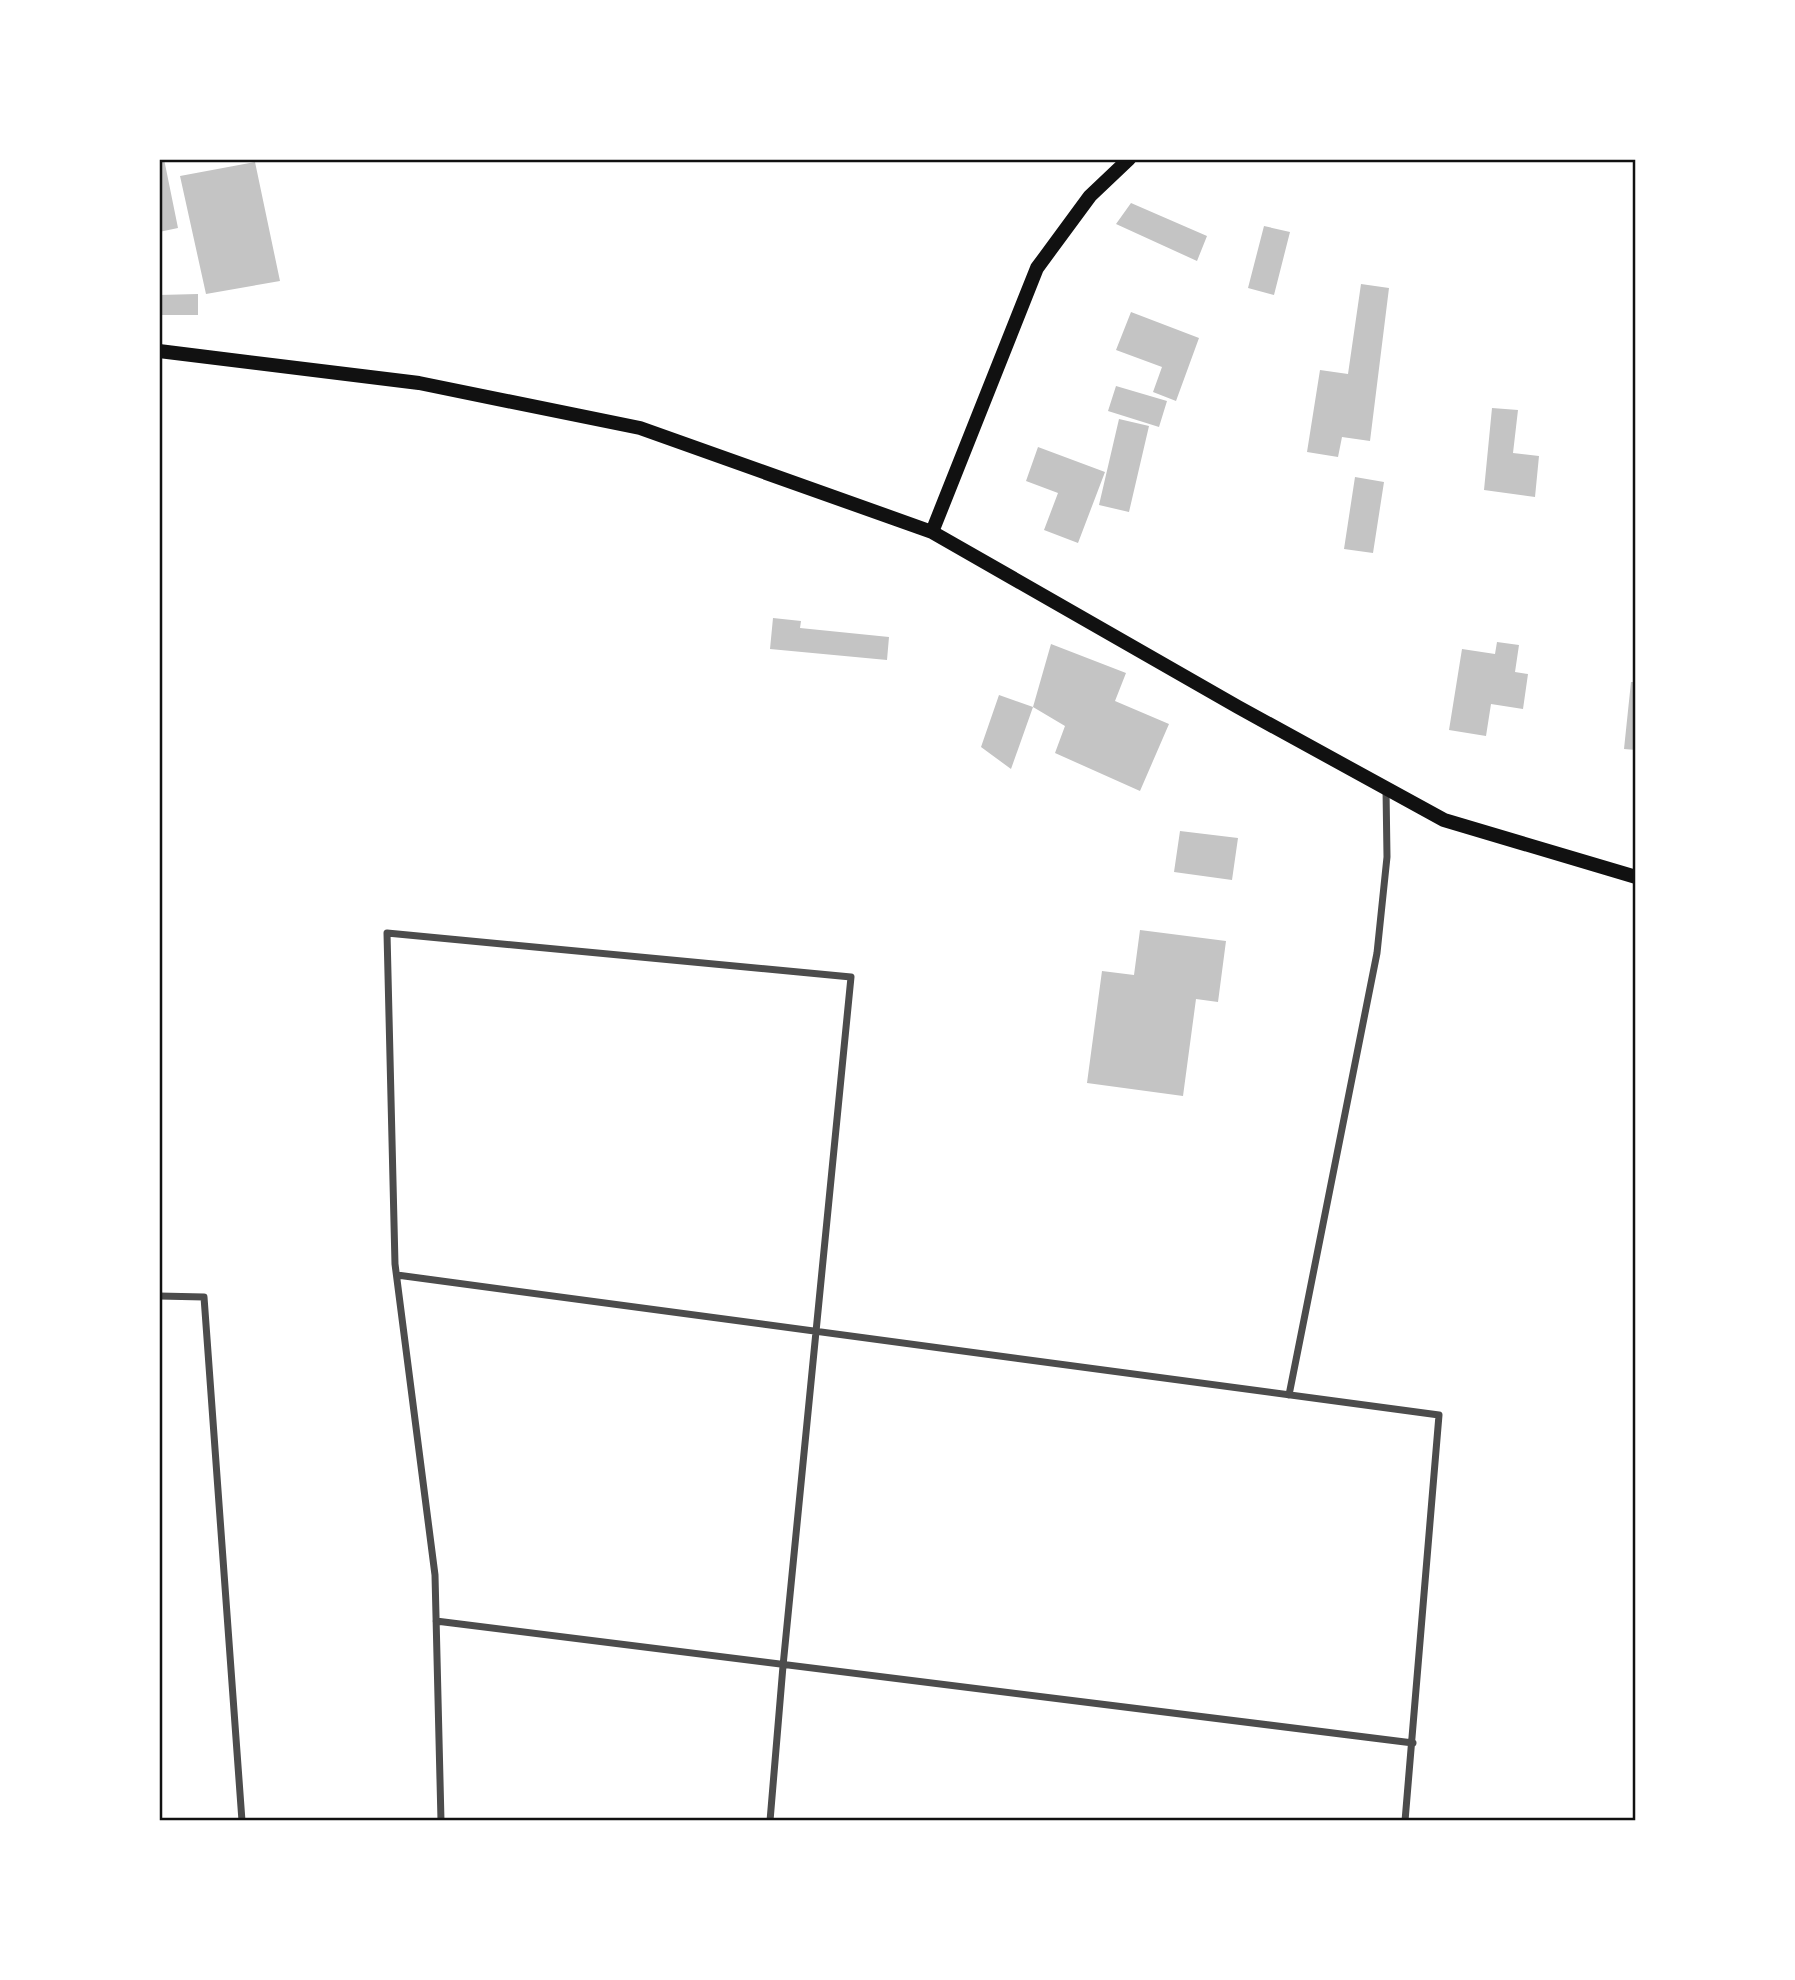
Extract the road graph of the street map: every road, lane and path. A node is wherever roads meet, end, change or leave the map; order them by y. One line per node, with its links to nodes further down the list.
1 (1129, 159): 3 (main road)
2 (159, 351): 3 (main road)
3 (932, 532): 4 (main road)
4 (1385, 788): 5 (main road); 9 (street)
5 (1636, 877)
6 (397, 1275): 8 (street); 8 (street); 10 (street)
7 (159, 1296): 13 (street)
8 (816, 1333): 9 (street); 11 (street)
9 (1289, 1395): 12 (street)
10 (436, 1621): 11 (street); 14 (street)
11 (783, 1666): 12 (street); 15 (street)
12 (1413, 1743): 16 (street)
13 (242, 1821)
14 (440, 1821)
15 (769, 1821)
16 (1405, 1821)

